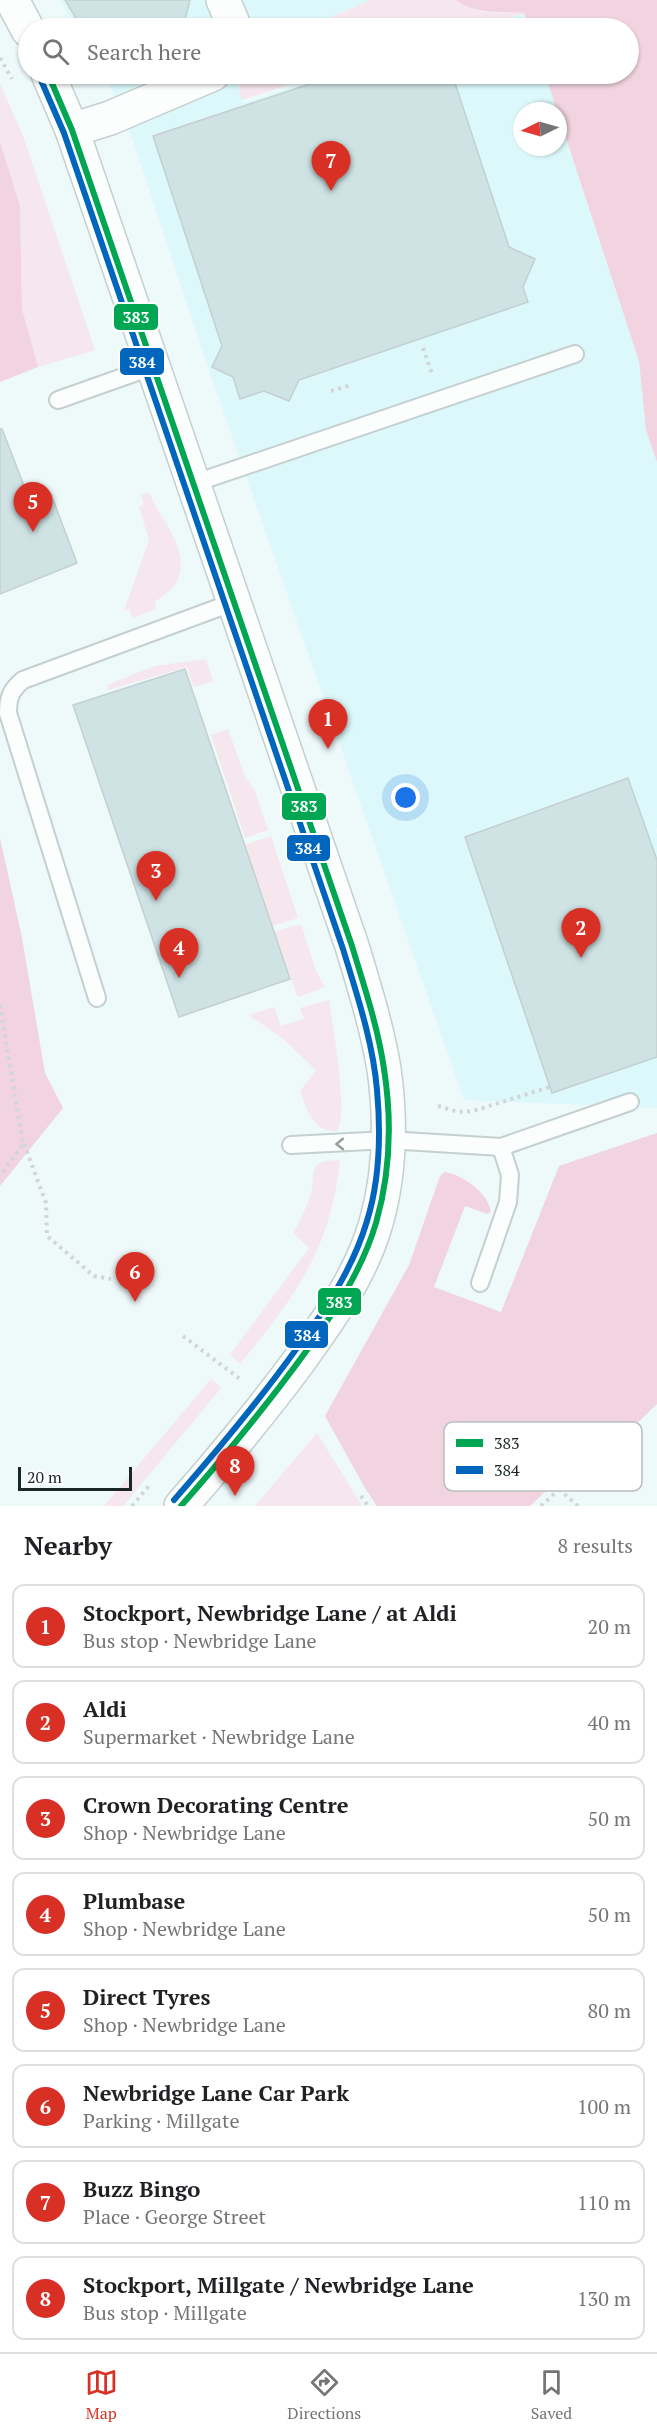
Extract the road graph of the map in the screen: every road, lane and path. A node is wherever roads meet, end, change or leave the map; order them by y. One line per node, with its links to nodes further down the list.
1 (12, 0): 3 (street)
2 (223, 0): 4 (street)
3 (22, 18)
4 (231, 18)
5 (52, 84): 7 (street)
6 (190, 84): 7 (street)
7 (72, 130): 10 (street)
8 (423, 348): 11 (path)
9 (575, 354): 15 (lane)
10 (154, 366): 14 (lane); 15 (street)
11 (433, 374)
12 (351, 385): 13 (path)
13 (331, 391)
14 (58, 400)
15 (192, 484): 16 (street)
16 (234, 602): 17 (lane); 22 (street)
17 (98, 998)
18 (0, 1005): 23 (path)
19 (550, 1087): 21 (path)
20 (630, 1102): 25 (lane)
21 (438, 1106)
22 (388, 1140): 24 (lane, one-way to 24); 25 (lane); 38 (street)
23 (23, 1144): 26 (path); 27 (path)
24 (291, 1145)
25 (501, 1147): 28 (lane)
26 (0, 1176)
27 (111, 1279)
28 (480, 1283)
29 (183, 1336): 31 (path)
30 (248, 1371): 31 (path)
31 (241, 1380): 32 (path)
32 (234, 1388)
33 (154, 1480): 37 (path)
34 (557, 1491): 40 (path)
35 (561, 1491): 41 (path)
36 (361, 1496): 39 (path)
37 (132, 1506)
38 (181, 1506)
39 (368, 1506)
40 (541, 1506)
41 (578, 1506)

